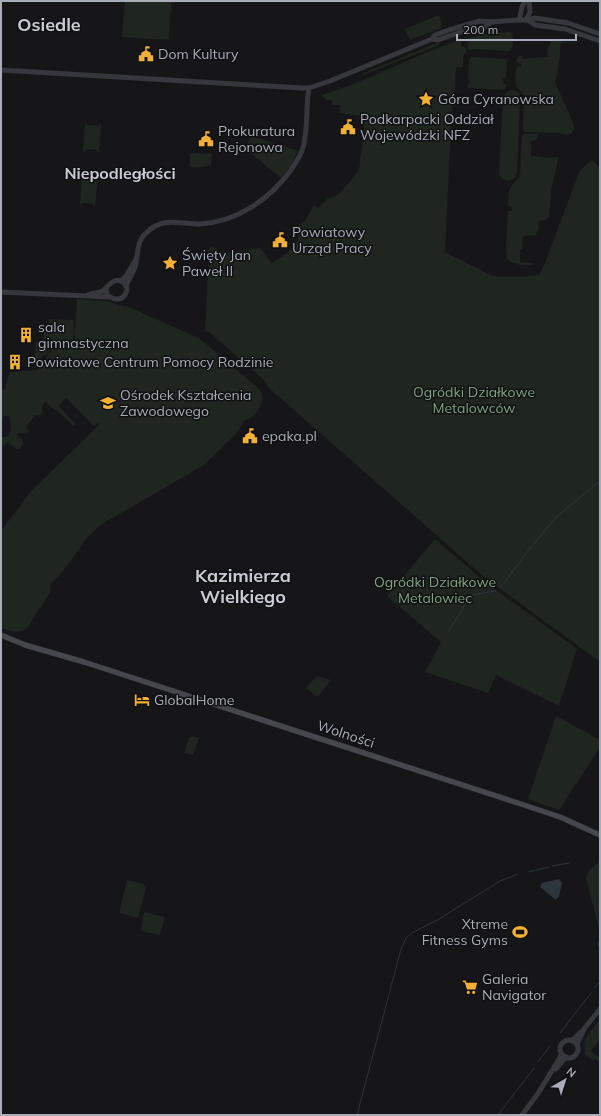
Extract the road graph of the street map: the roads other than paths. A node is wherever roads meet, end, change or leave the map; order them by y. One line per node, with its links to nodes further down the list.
1 (525, 1): 3 (street)
2 (529, 1): 4 (street)
3 (519, 20): 4 (street); 8 (street)
4 (527, 20): 5 (street); 6 (street)
5 (600, 34)
6 (600, 41)
7 (1, 70): 8 (street)
8 (309, 88): 9 (street)
9 (135, 261): 10 (street); 11 (street)
10 (121, 281): 11 (street); 12 (street)
11 (126, 286): 15 (street)
12 (106, 288): 14 (street); 15 (street)
13 (1, 292): 14 (street)
14 (88, 295): 15 (street)
15 (110, 296)
16 (3, 636): 17 (main road, Wolności)
17 (600, 834)
18 (600, 1009): 19 (street)
19 (575, 1042): 20 (street); 20 (street)
20 (564, 1056): 21 (street)
21 (522, 1115)

